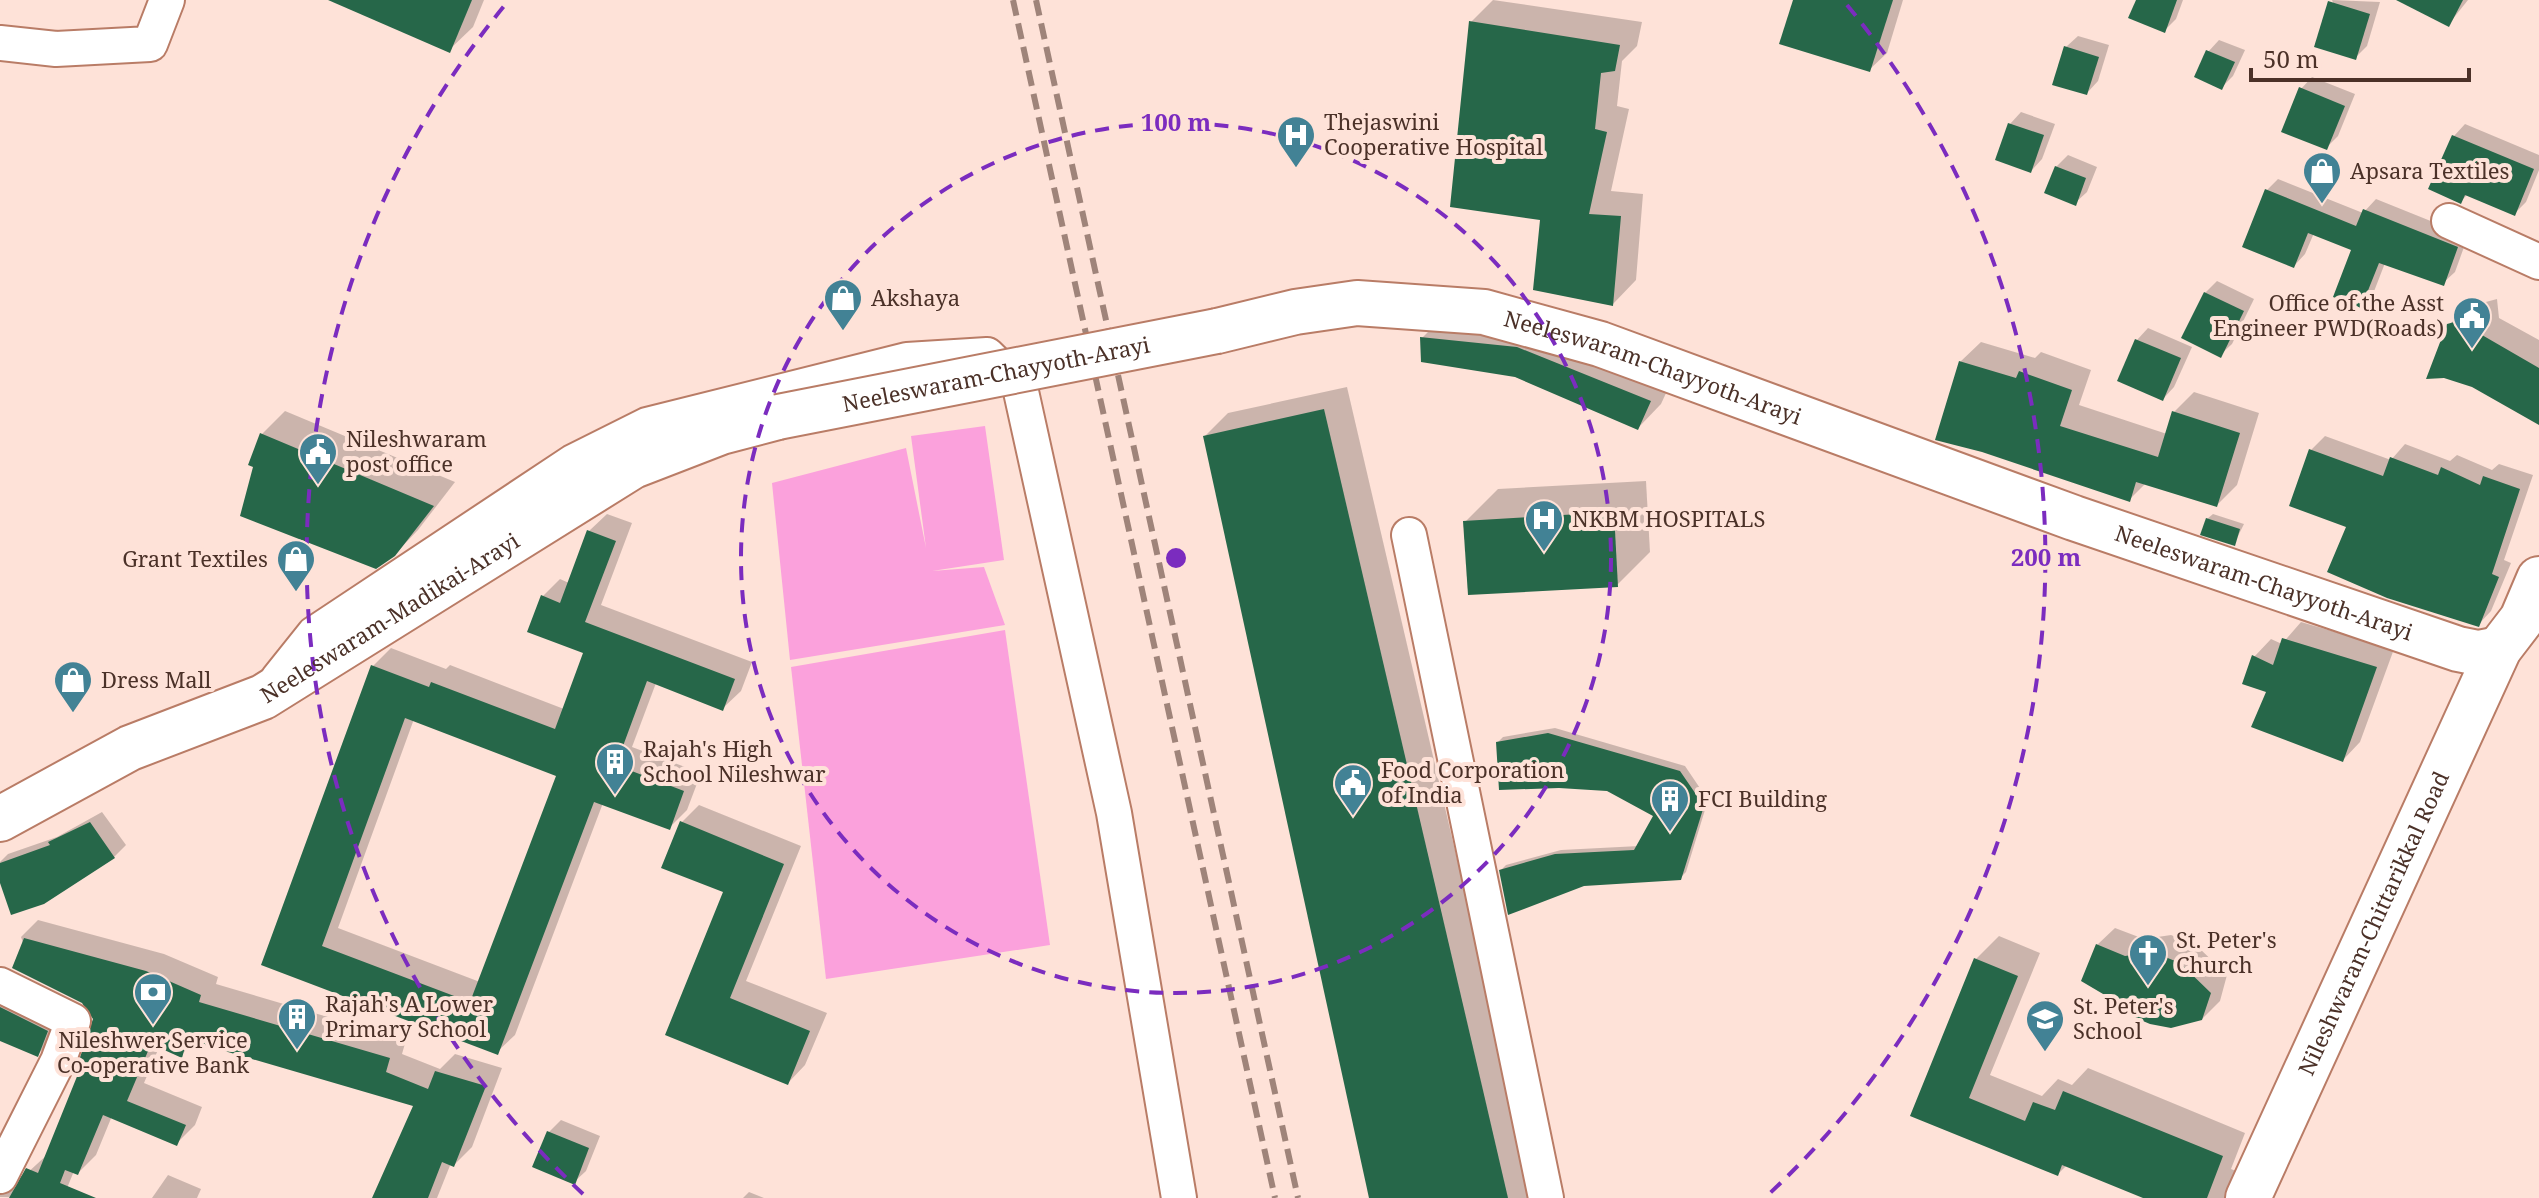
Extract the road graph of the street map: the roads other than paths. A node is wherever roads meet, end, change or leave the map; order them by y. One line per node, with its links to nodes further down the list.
1 (167, 0): 2 (street)
2 (0, 43)
3 (2449, 221): 4 (street)
4 (2539, 262)
5 (778, 417): 8 (main road, Neeleswaram-Chayyoth-Arayi, bridge); 9 (main road, Neeleswaram-Madikai-Arayi)
6 (1409, 535): 14 (street)
7 (2539, 579): 8 (main road, Nileshwaram-Chittarikkal Road)
8 (2499, 649): 15 (main road, Nileshwaram-Chittarikkal Road)
9 (263, 697): 10 (main road, Neeleswaram-Madikai-Arayi); 13 (street)
10 (0, 819)
11 (0, 985): 12 (street)
12 (0, 1176)
13 (1179, 1198)
14 (1546, 1198)
15 (2248, 1198)

